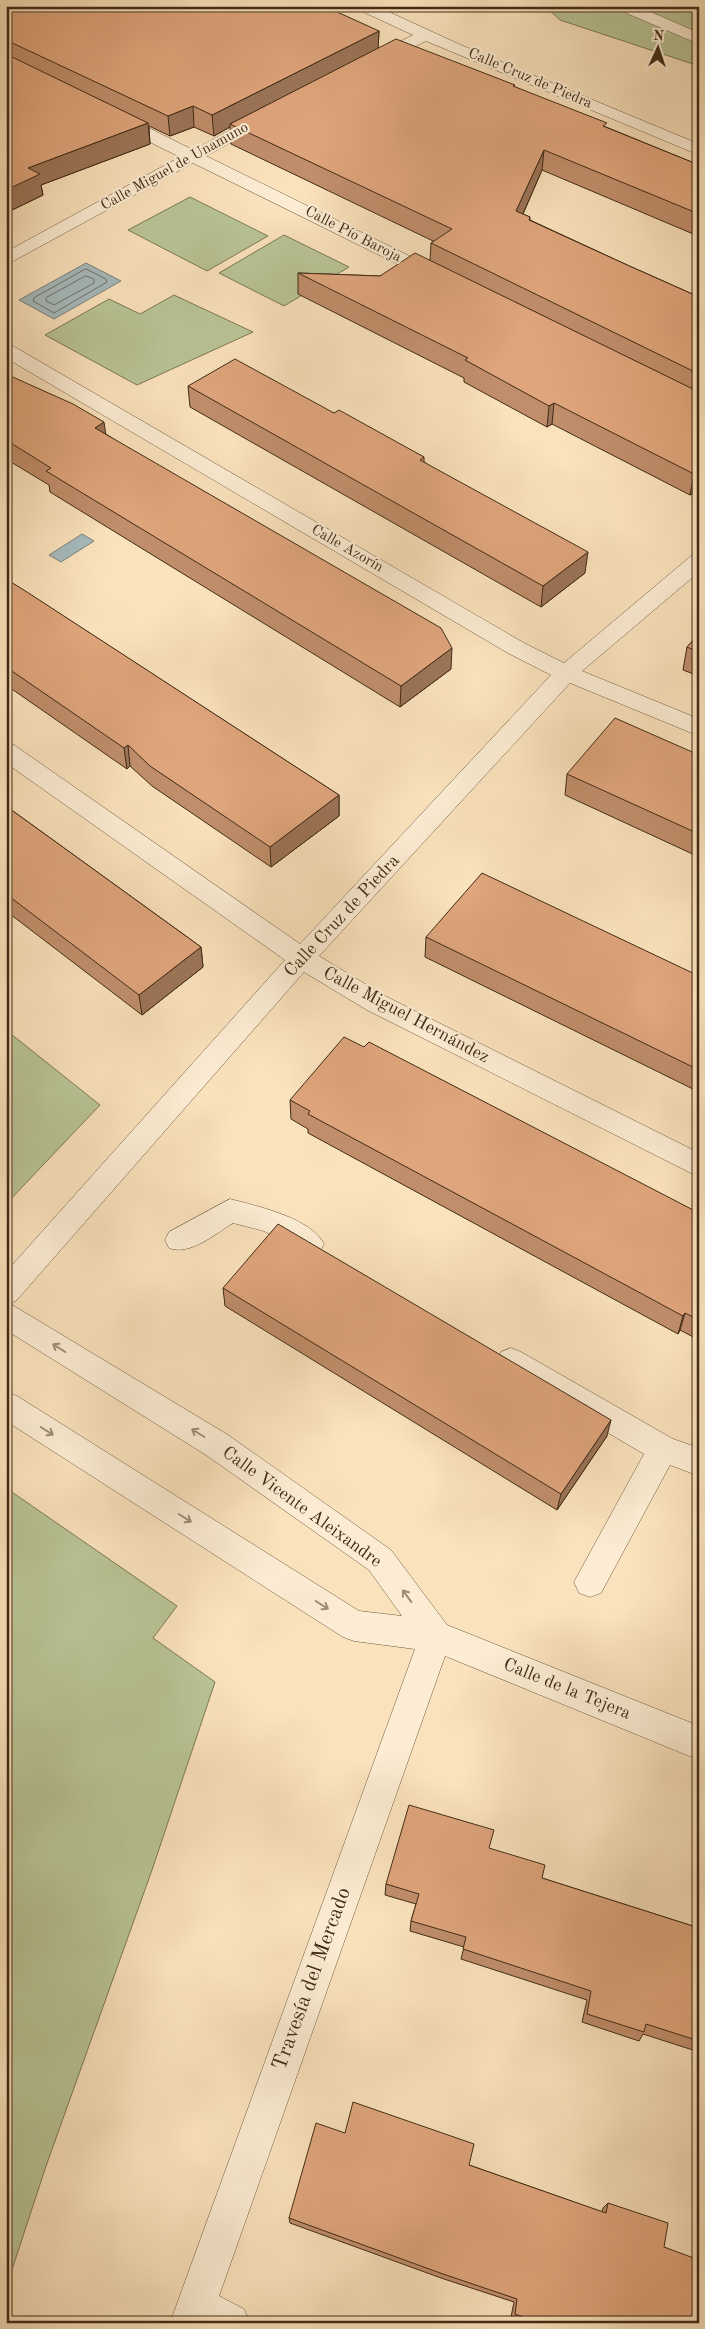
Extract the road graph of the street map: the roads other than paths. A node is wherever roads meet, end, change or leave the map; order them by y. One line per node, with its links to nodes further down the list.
1 (363, 6): 3 (street, Calle Cruz de Piedra)
2 (623, 6): 4 (street)
3 (425, 34): 5 (street); 8 (street, Calle Cruz de Piedra)
4 (699, 39)
5 (358, 69)
6 (280, 109): 9 (street, Calle Miguel de Unamuno)
7 (103, 112): 9 (street, Calle Pío Baroja)
8 (699, 150)
9 (193, 156): 10 (street, Calle Miguel de Unamuno); 11 (street, Calle Pío Baroja)
10 (6, 260)
11 (451, 283)
12 (6, 350): 14 (street, Calle Azorín)
13 (699, 561): 14 (street, Calle Cruz de Piedra)
14 (566, 673): 15 (street, Calle Azorín); 17 (street, Calle Cruz de Piedra)
15 (699, 728)
16 (6, 752): 17 (street, Calle Miguel Hernández)
17 (301, 958): 18 (street, Calle Miguel Hernández); 21 (street, Calle Cruz de Piedra)
18 (699, 1166)
19 (179, 1240): 20 (street)
20 (330, 1256)
21 (6, 1292)
22 (6, 1315): 28 (street, Calle Vicente Aleixandre, one-way to 22)
23 (492, 1350): 25 (street)
24 (6, 1405): 28 (street, one-way to 28)
25 (663, 1449): 26 (street); 27 (street)
26 (699, 1462)
27 (590, 1582)
28 (436, 1636): 29 (street, Calle de la Tejera); 30 (street, Travesía del Mercado)
29 (699, 1743)
30 (192, 2314): 31 (street)
31 (230, 2323)

